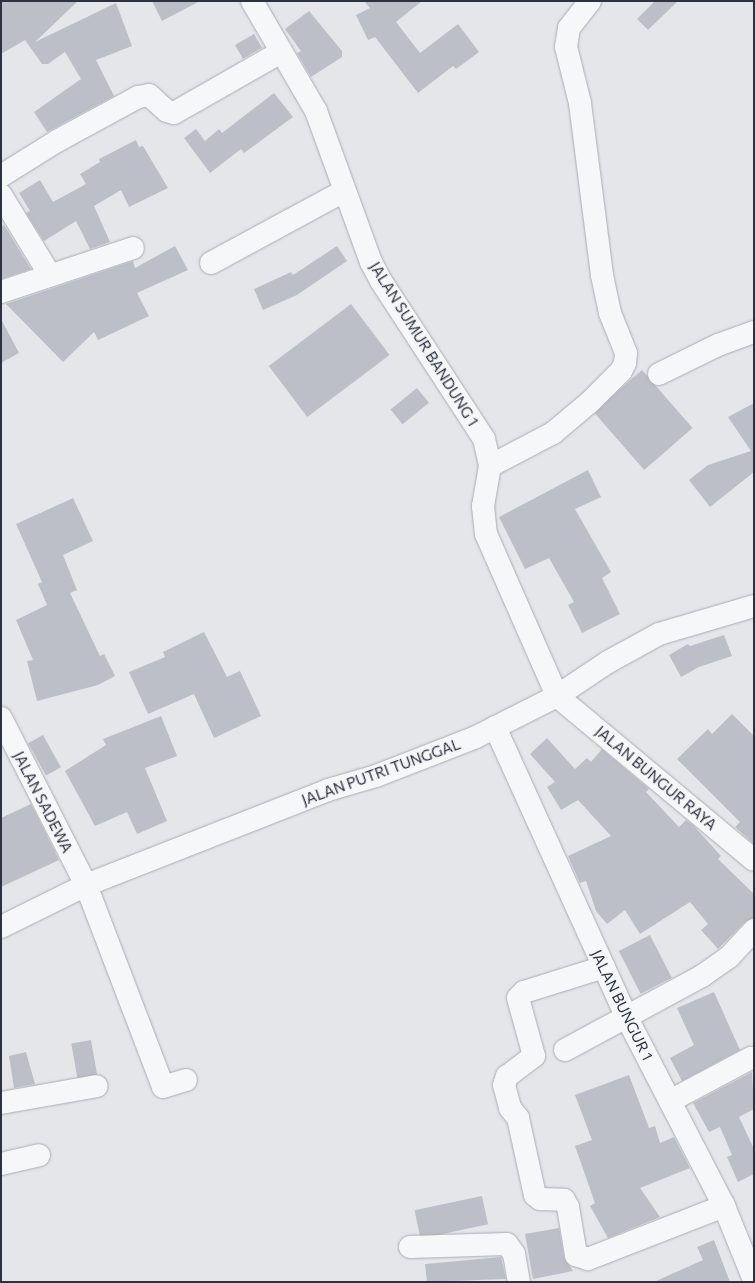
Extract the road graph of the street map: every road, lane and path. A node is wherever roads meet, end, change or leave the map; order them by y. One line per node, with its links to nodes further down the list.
1 (254, 1): 3 (street, JALAN SUMUR BANDUNG 1)
2 (590, 1): 13 (street)
3 (281, 52): 4 (street); 5 (street, JALAN SUMUR BANDUNG 1)
4 (1, 176)
5 (344, 190): 8 (street); 13 (street, JALAN SUMUR BANDUNG 1)
6 (1, 195): 9 (street)
7 (133, 248): 9 (street)
8 (211, 264)
9 (50, 275): 10 (street)
10 (1, 292)
11 (754, 332): 12 (street)
12 (659, 374)
13 (490, 466): 15 (street, JALAN SUMUR BANDUNG 1)
14 (754, 606): 15 (street, JALAN PUTRI TUNGGAL)
15 (557, 696): 17 (street, JALAN PUTRI TUNGGAL); 19 (street, JALAN BUNGUR RAYA)
16 (1, 718): 18 (street, JALAN SADEWA)
17 (495, 728): 20 (street, JALAN PUTRI TUNGGAL); 23 (street, JALAN BUNGUR 1)
18 (8, 748): 20 (street, JALAN SADEWA)
19 (754, 860)
20 (86, 885): 21 (street, JALAN PUTRI TUNGGAL); 27 (street, JALAN SADEWA)
21 (1, 927)
22 (754, 930): 24 (street)
23 (604, 967): 24 (street, JALAN BUNGUR 1); 33 (street)
24 (626, 1016): 25 (street); 30 (street, JALAN BUNGUR 1)
25 (565, 1050)
26 (752, 1062): 30 (street)
27 (186, 1080)
28 (97, 1086): 29 (street)
29 (1, 1103)
30 (672, 1105): 33 (street, JALAN BUNGUR 1)
31 (39, 1156): 32 (street)
32 (1, 1164)
33 (724, 1206): 35 (street, JALAN BUNGUR 1)
34 (410, 1247): 36 (street)
35 (754, 1280)
36 (519, 1282)

